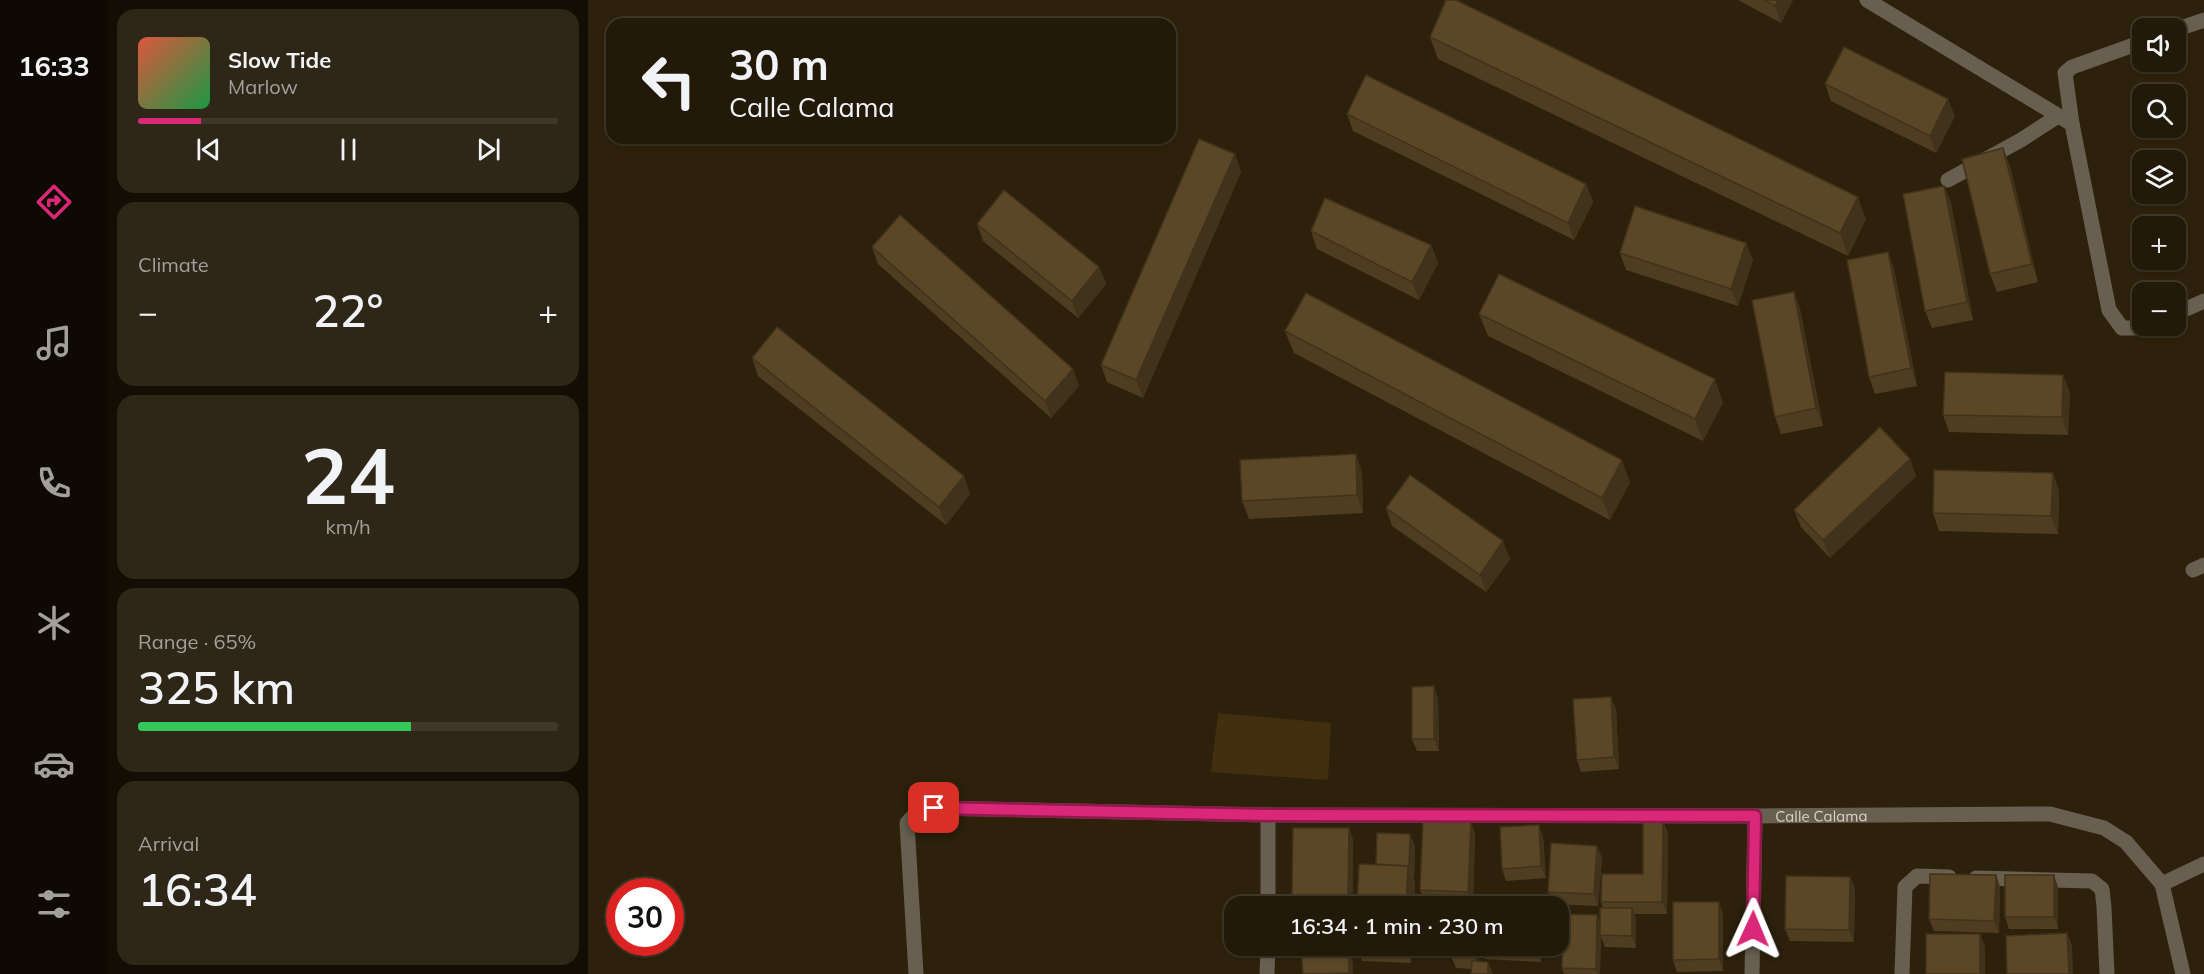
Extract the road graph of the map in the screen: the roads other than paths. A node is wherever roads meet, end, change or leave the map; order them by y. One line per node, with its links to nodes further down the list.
1 (1867, 0): 5 (street)
2 (2204, 20): 3 (street)
3 (2186, 26)
4 (2132, 46): 6 (street)
5 (2058, 116): 6 (street); 7 (street)
6 (2072, 124): 10 (street)
7 (1948, 180)
8 (2204, 302): 9 (street)
9 (2186, 309)
10 (2132, 328)
11 (1268, 815): 12 (street, Calle Calama); 15 (street); 17 (street, Calle Calama)
12 (1755, 816): 14 (street, Calle Calama); 19 (street)
13 (2204, 864): 14 (street)
14 (2162, 884): 22 (street)
15 (1268, 896)
16 (1268, 956): 18 (street)
17 (916, 974)
18 (1267, 974)
19 (1752, 974)
20 (1902, 974): 21 (street)
21 (2107, 974)
22 (2183, 974)

